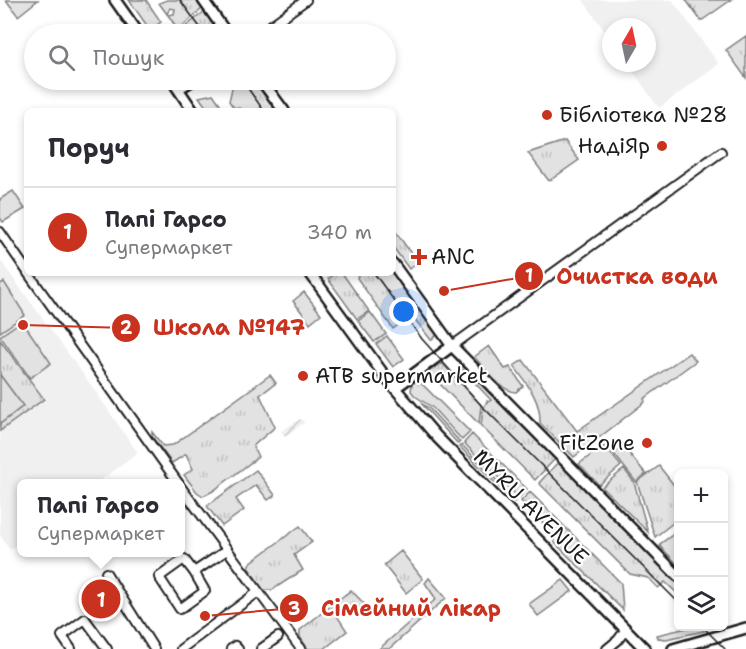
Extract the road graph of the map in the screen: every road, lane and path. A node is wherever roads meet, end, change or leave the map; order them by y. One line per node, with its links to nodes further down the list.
1 (115, 0): 4 (street)
2 (203, 0): 5 (street)
3 (306, 0): 6 (street)
4 (132, 24)
5 (221, 24)
6 (273, 24)
7 (179, 90): 9 (street)
8 (268, 90): 10 (street)
9 (191, 108)
10 (282, 108)
11 (721, 152): 17 (street)
12 (0, 232): 13 (street)
13 (24, 266)
14 (396, 268): 17 (street)
15 (31, 276): 19 (street)
16 (312, 276): 18 (street, MYRU AVENUE)
17 (452, 346): 18 (street); 23 (street)
18 (395, 388): 28 (street, MYRU AVENUE)
19 (176, 479)
20 (185, 491): 21 (street)
21 (227, 550): 22 (street); 25 (street)
22 (194, 572): 22 (street)
23 (674, 572)
24 (106, 573): 33 (street)
25 (258, 592): 34 (street); 38 (street)
26 (728, 628): 29 (street)
27 (746, 628): 29 (street)
28 (626, 629): 39 (street); 40 (street, MYRU AVENUE)
29 (731, 631): 41 (street)
30 (278, 636): 37 (street)
31 (71, 649): 32 (street)
32 (107, 649)
33 (154, 649)
34 (181, 649)
35 (231, 649): 36 (street)
36 (238, 649)
37 (261, 649)
38 (301, 649)
39 (607, 649)
40 (645, 649)
41 (673, 649)

